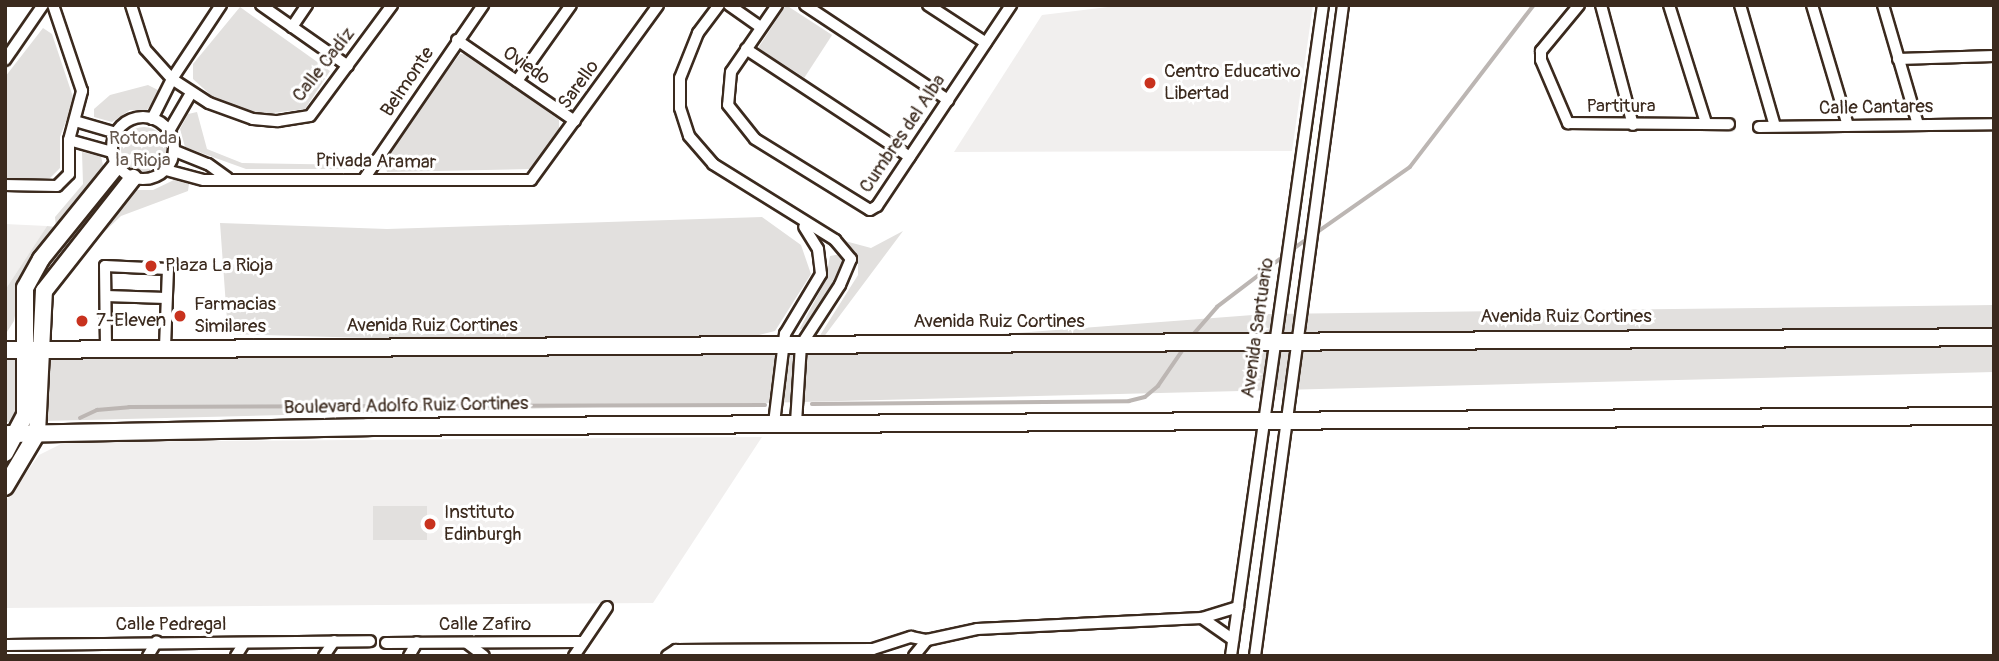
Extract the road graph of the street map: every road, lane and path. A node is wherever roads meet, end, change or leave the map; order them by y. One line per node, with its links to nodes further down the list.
1 (43, 5): 31 (street)
2 (53, 5): 39 (street)
3 (131, 5): 34 (street, Calle Cadíz)
4 (220, 5): 34 (street)
5 (261, 5): 25 (street)
6 (307, 5): 25 (street)
7 (392, 5): 33 (street, Calle Cadíz)
8 (483, 5): 27 (street, Belmonte)
9 (571, 5): 35 (street)
10 (658, 5): 40 (street, Sarello)
11 (719, 5): 63 (street)
12 (729, 5): 26 (street)
13 (805, 5): 37 (street)
14 (928, 5): 28 (street)
15 (1011, 5): 28 (street, Cumbres del Alba)
16 (1324, 5): 71 (street, Avenida Santuario)
17 (1343, 5): 72 (street)
18 (1579, 5): 44 (street, Partitura)
19 (1601, 5): 44 (street)
20 (1669, 5): 41 (street)
21 (1740, 5): 46 (street)
22 (1812, 5): 47 (street)
23 (1883, 5): 32 (street)
24 (772, 7): 26 (street, Cumbres del Alba)
25 (292, 27): 33 (street)
26 (761, 27): 29 (street, Cumbres del Alba)
27 (457, 40): 35 (street, Oviedo); 58 (street, Belmonte)
28 (986, 43): 37 (street, Cumbres del Alba)
29 (746, 49): 53 (street); 53 (street, Cumbres del Alba)
30 (1994, 56): 32 (street)
31 (6, 58)
32 (1898, 59): 45 (street)
33 (348, 65): 36 (street, Calle Cadíz)
34 (172, 79): 36 (street, Calle Cadíz); 38 (street)
35 (517, 81): 40 (street, Oviedo)
36 (191, 93): 49 (street)
37 (948, 100): 53 (street, Cumbres del Alba)
38 (152, 119): 49 (street); 50 (street)
39 (75, 121): 50 (street); 51 (street)
40 (575, 121): 59 (street, Sarello)
41 (1706, 123): 42 (street, Partitura); 44 (street, Partitura)
42 (1729, 124)
43 (1994, 124): 45 (street, Calle Cantares)
44 (1633, 125)
45 (1918, 125): 47 (street, Calle Cantares)
46 (1776, 126): 47 (street, Calle Cantares); 48 (street, Calle Cantares)
47 (1848, 126)
48 (1759, 127)
49 (169, 131): 52 (street)
50 (116, 133): 54 (street)
51 (69, 140): 54 (street); 60 (street)
52 (174, 151): 55 (street); 57 (street)
53 (910, 158)
54 (115, 159): 56 (street); 61 (main road)
55 (166, 170): 56 (street); 57 (street, Privada Aramar)
56 (133, 178): 62 (main road)
57 (227, 178): 58 (street, Privada Aramar)
58 (364, 179): 59 (street, Privada Aramar)
59 (526, 181)
60 (5, 185)
61 (83, 207): 62 (main road); 64 (main road)
62 (99, 219): 65 (main road)
63 (800, 222): 74 (street); 75 (street)
64 (49, 249): 65 (main road); 69 (main road)
65 (63, 262): 68 (main road)
66 (106, 296): 67 (street); 67 (street); 77 (street)
67 (166, 298): 78 (street)
68 (41, 318): 69 (main road); 76 (main road); 79 (main road)
69 (24, 319): 73 (main road); 79 (main road)
70 (1994, 337): 72 (main road, Avenida Ruiz Cortines)
71 (1275, 340): 72 (main road, Avenida Ruiz Cortines); 75 (main road, Avenida Ruiz Cortines); 85 (street, Avenida Santuario)
72 (1298, 340): 82 (street)
73 (5, 344)
74 (782, 345): 75 (main road, Avenida Ruiz Cortines); 78 (main road, Avenida Ruiz Cortines); 83 (street)
75 (802, 345): 84 (street)
76 (69, 348): 77 (main road, Avenida Ruiz Cortines); 79 (main road, Avenida Ruiz Cortines)
77 (106, 348): 78 (main road, Avenida Ruiz Cortines)
78 (165, 348)
79 (33, 349): 80 (main road, Avenida Ruiz Cortines); 86 (main road); 87 (main road)
80 (5, 351)
81 (1994, 416): 82 (main road)
82 (1288, 422): 85 (main road); 115 (street)
83 (775, 423): 84 (main road); 86 (main road, Boulevard Adolfo Ruiz Cortines)
84 (796, 423): 85 (main road)
85 (1263, 423): 91 (street, Avenida Santuario)
86 (37, 433): 87 (main road); 89 (main road)
87 (10, 434): 88 (main road)
88 (5, 453)
89 (5, 487)
90 (607, 607): 99 (street)
91 (1238, 607): 92 (street); 94 (street, Avenida Santuario)
92 (1202, 618): 93 (street); 94 (street)
93 (927, 640): 104 (street); 113 (street)
94 (1233, 640): 114 (street, Avenida Santuario)
95 (157, 641): 100 (street, Calle Pedregal); 103 (street, Calle Pedregal); 106 (street)
96 (334, 641): 97 (street, Calle Pedregal); 100 (street, Calle Pedregal); 108 (street)
97 (370, 641)
98 (417, 642): 101 (street, Calle Zafiro); 102 (street, Calle Zafiro); 109 (street)
99 (583, 642): 102 (street, Calle Zafiro); 111 (street)
100 (244, 643): 107 (street)
101 (386, 643)
102 (466, 643): 110 (street)
103 (6, 645): 105 (street)
104 (872, 653): 112 (street)
105 (21, 656)
106 (148, 656)
107 (236, 656)
108 (324, 656)
109 (409, 656)
110 (484, 656)
111 (574, 656)
112 (667, 656)
113 (914, 656)
114 (1231, 656)
115 (1255, 656)

